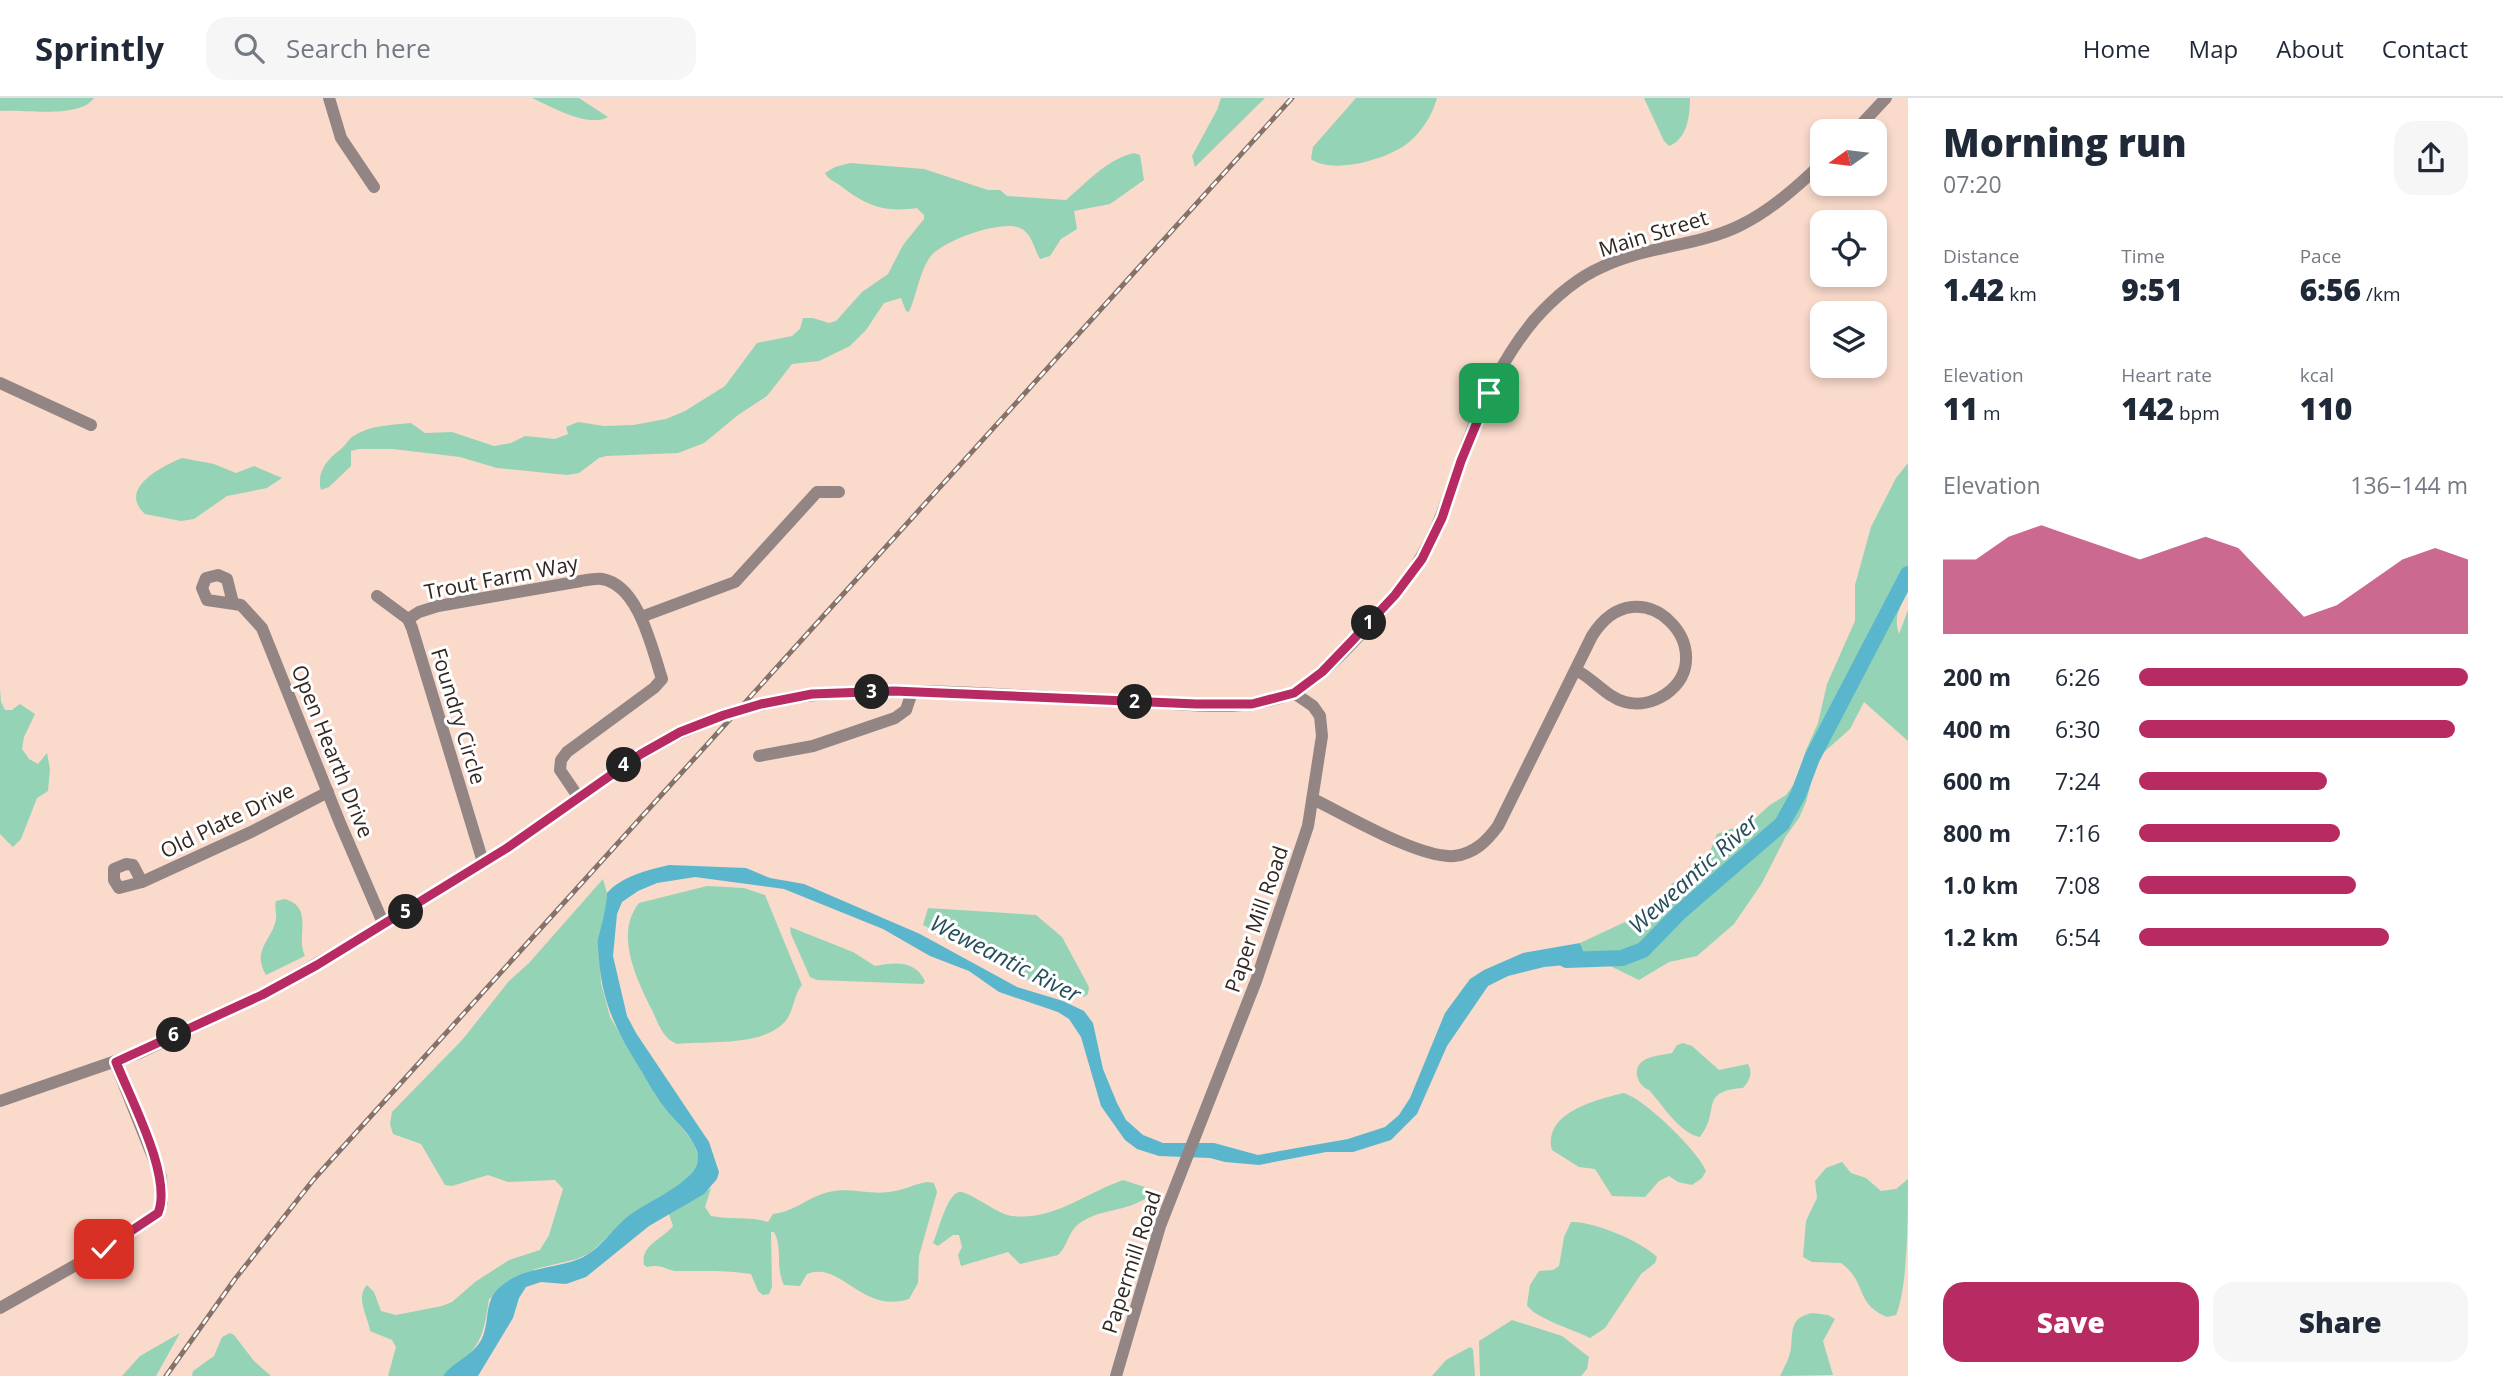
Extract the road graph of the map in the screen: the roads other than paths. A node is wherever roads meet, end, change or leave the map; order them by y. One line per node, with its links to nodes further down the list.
1 (328, 98): 5 (street)
2 (1886, 98): 3 (street)
3 (1866, 119)
4 (1810, 173): 15 (street, Main Street)
5 (374, 187)
6 (0, 383): 7 (street)
7 (91, 425)
8 (839, 492): 11 (street)
9 (376, 596): 12 (street)
10 (233, 603): 17 (street, Open Hearth Drive)
11 (641, 617): 12 (street, Trout Farm Way); 18 (street, Trout Farm Way)
12 (408, 619): 20 (street, Foundry Circle)
13 (1576, 670): 13 (street); 19 (street)
14 (912, 692): 15 (street, Main Street); 16 (street); 18 (street, Main Street, bridge)
15 (1294, 693): 19 (street, Paper Mill Road)
16 (760, 756)
17 (328, 792): 21 (street, Old Plate Drive); 22 (street, Open Hearth Drive)
18 (579, 798): 20 (street, Main Street)
19 (1313, 799): 25 (street, Paper Mill Road)
20 (484, 862): 22 (street, Main Street)
21 (142, 882)
22 (384, 925): 23 (street, Main Street)
23 (116, 1062): 24 (street, Main Street); 26 (street)
24 (0, 1101)
25 (1185, 1161): 27 (street, Papermill Road)
26 (0, 1308)
27 (1116, 1376)

